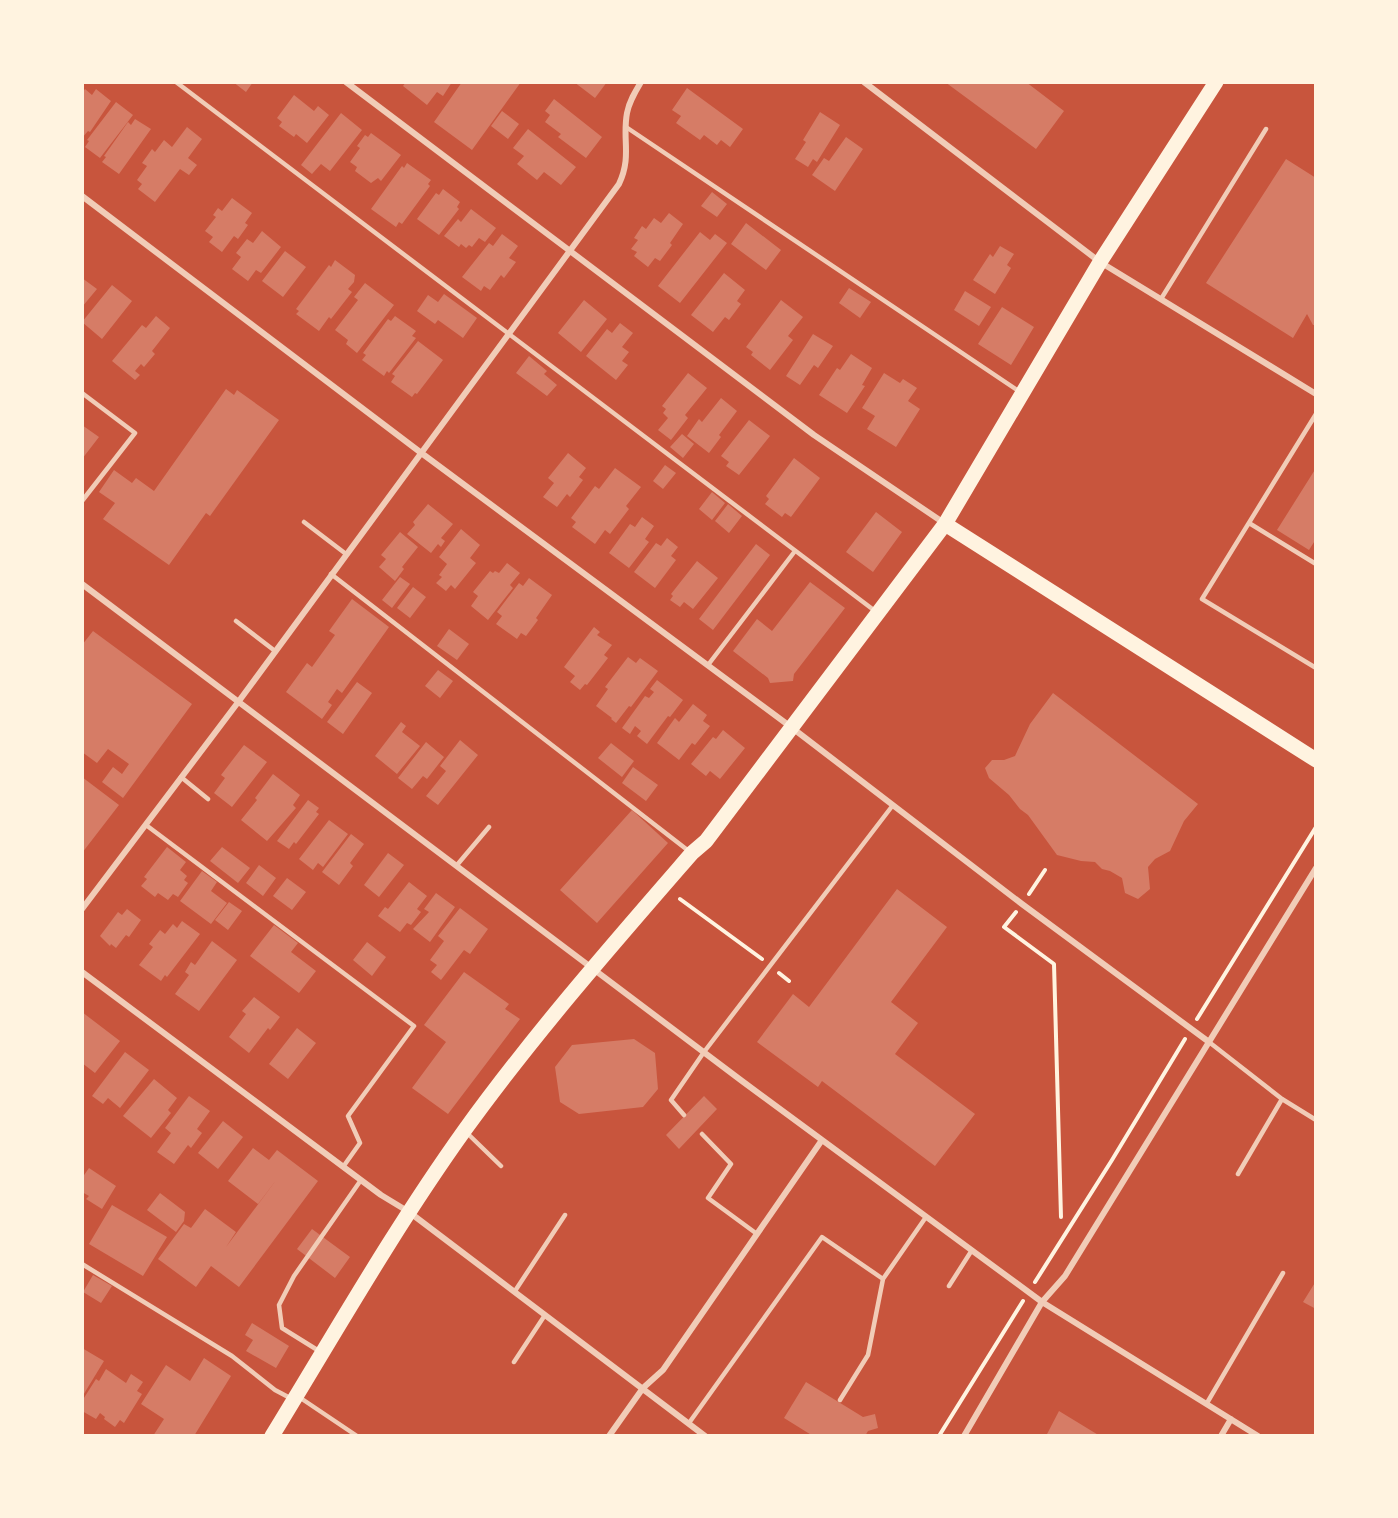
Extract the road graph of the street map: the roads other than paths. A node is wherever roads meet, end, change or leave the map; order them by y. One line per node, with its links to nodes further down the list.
1 (176, 82): 12 (lane)
2 (345, 82): 9 (street)
3 (640, 82): 6 (street)
4 (864, 82): 10 (street)
5 (1213, 87): 10 (main road)
6 (626, 127): 9 (street); 14 (lane)
7 (1266, 129): 11 (lane)
8 (82, 196): 17 (street)
9 (569, 252): 12 (street); 21 (street)
10 (1100, 262): 11 (street); 14 (main road)
11 (1161, 299): 15 (street)
12 (507, 335): 17 (street); 22 (lane)
13 (82, 393): 18 (lane)
14 (1022, 393): 21 (main road)
15 (1316, 393)
16 (1316, 414): 20 (lane)
17 (420, 452): 23 (street); 30 (street)
18 (82, 501)
19 (304, 522): 23 (lane)
20 (1249, 523): 24 (lane); 31 (lane)
21 (945, 524): 27 (main road); 34 (main road)
22 (795, 551): 27 (lane); 30 (lane)
23 (346, 554): 25 (street)
24 (1316, 564)
25 (331, 574): 29 (street); 40 (lane)
26 (82, 584): 32 (street)
27 (876, 612): 33 (main road)
28 (236, 621): 29 (lane)
29 (275, 651): 32 (street)
30 (708, 665): 33 (street)
31 (1316, 668)
32 (239, 701): 35 (street); 41 (street)
33 (790, 727): 37 (street); 40 (main road)
34 (1316, 760)
35 (182, 777): 36 (lane); 38 (street)
36 (208, 799)
37 (893, 805): 46 (street); 47 (lane)
38 (146, 825): 43 (street); 55 (lane)
39 (489, 826): 41 (lane)
40 (692, 854): 44 (main road)
41 (457, 865): 44 (street)
42 (1316, 868): 46 (street)
43 (82, 909)
44 (593, 967): 47 (street); 51 (main road)
45 (82, 972): 55 (street)
46 (1209, 1042): 48 (lane); 68 (street)
47 (704, 1052): 49 (lane); 53 (street)
48 (1282, 1099): 50 (lane); 56 (lane)
49 (684, 1115)
50 (1316, 1120)
51 (465, 1131): 54 (lane); 58 (main road)
52 (702, 1134): 61 (lane)
53 (822, 1140): 60 (street); 61 (street)
54 (501, 1166)
55 (343, 1167): 57 (street)
56 (1238, 1174)
57 (361, 1180): 58 (street); 70 (lane)
58 (409, 1212): 67 (street); 70 (main road)
59 (565, 1215): 67 (lane)
60 (926, 1216): 62 (street); 65 (lane)
61 (757, 1234): 72 (street)
62 (972, 1250): 66 (lane); 68 (street)
63 (82, 1264): 73 (lane)
64 (1283, 1273): 75 (lane)
65 (883, 1279): 74 (lane); 77 (lane)
66 (949, 1286)
67 (515, 1291): 69 (street)
68 (1042, 1302): 75 (street); 82 (street)
69 (545, 1314): 71 (lane); 72 (street)
70 (322, 1353): 73 (main road)
71 (513, 1362)
72 (643, 1388): 77 (street); 80 (street)
73 (295, 1398): 78 (main road); 79 (lane)
74 (840, 1400)
75 (1207, 1403): 76 (street)
76 (1231, 1419): 83 (street); 84 (street)
77 (689, 1423): 81 (street)
78 (272, 1436)
79 (357, 1436)
80 (609, 1436)
81 (705, 1436)
82 (964, 1436)
83 (1221, 1436)
84 (1258, 1436)

